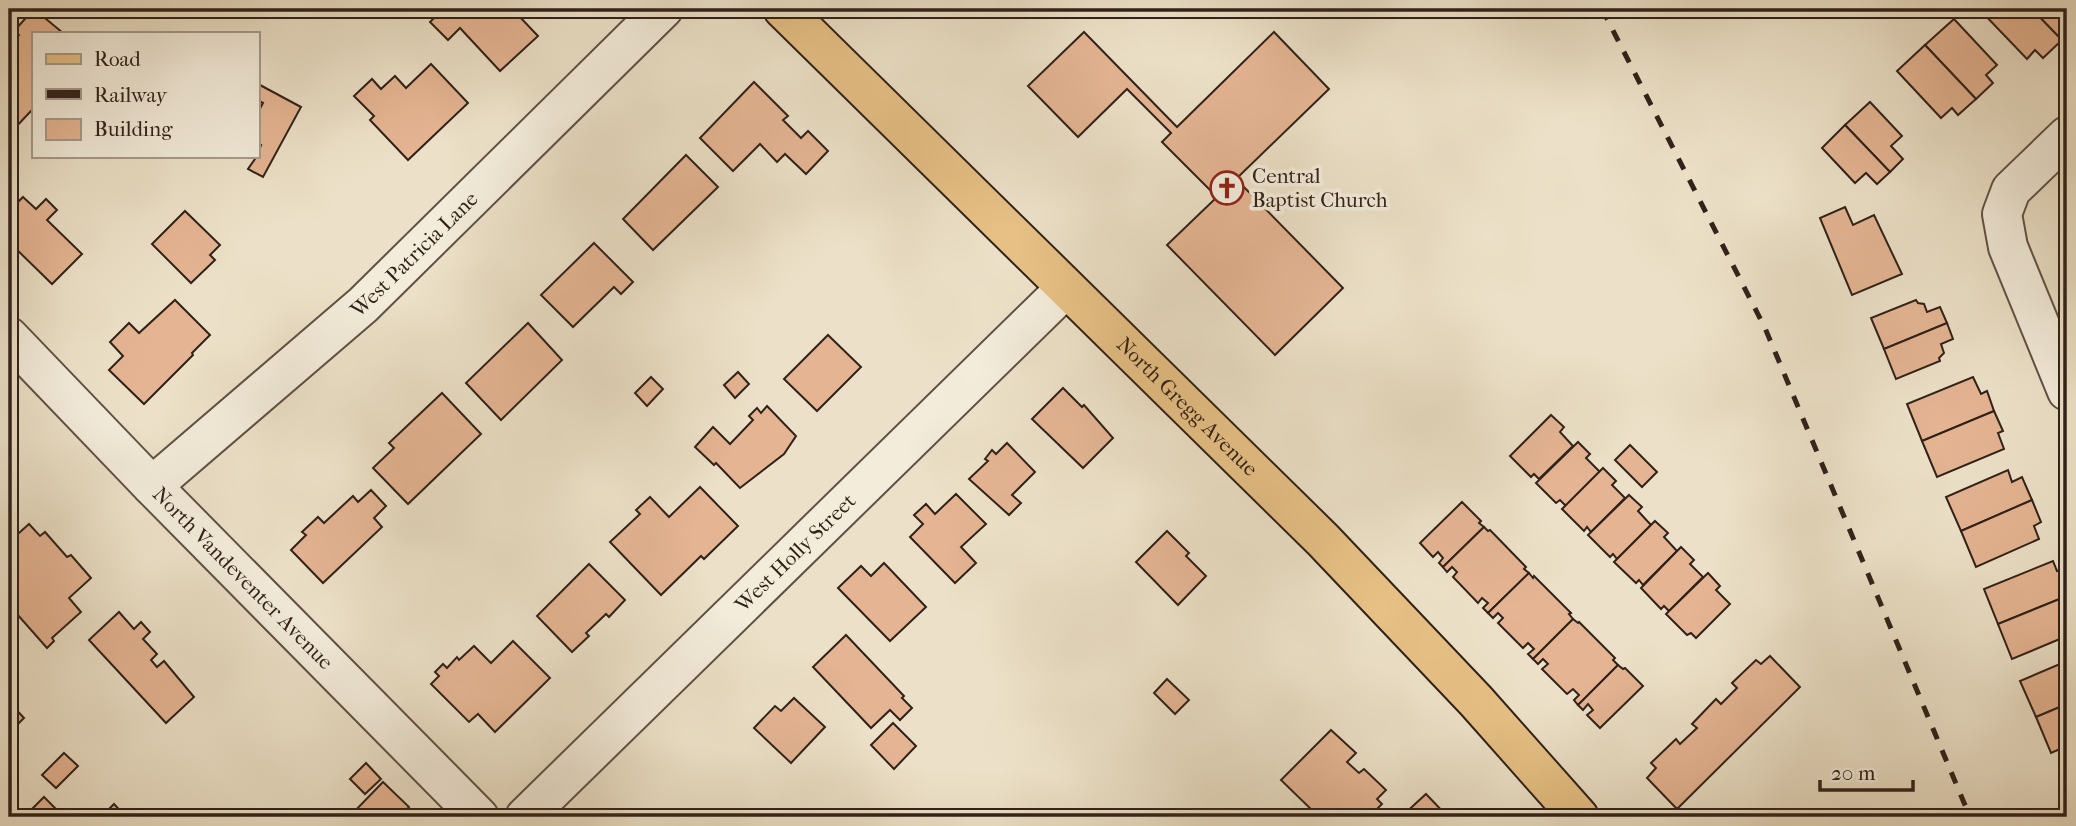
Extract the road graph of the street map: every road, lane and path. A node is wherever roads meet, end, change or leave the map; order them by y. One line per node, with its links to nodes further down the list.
1 (663, 9): 7 (street, West Patricia Lane)
2 (783, 9): 4 (main road, North Gregg Avenue)
3 (2067, 136): 6 (street)
4 (1066, 288): 9 (street, West Holly Street); 10 (main road, North Gregg Avenue)
5 (9, 337): 7 (street, North Vandeventer Avenue)
6 (2067, 391)
7 (152, 486): 8 (street, North Vandeventer Avenue)
8 (479, 817)
9 (525, 817)
10 (1578, 817)

